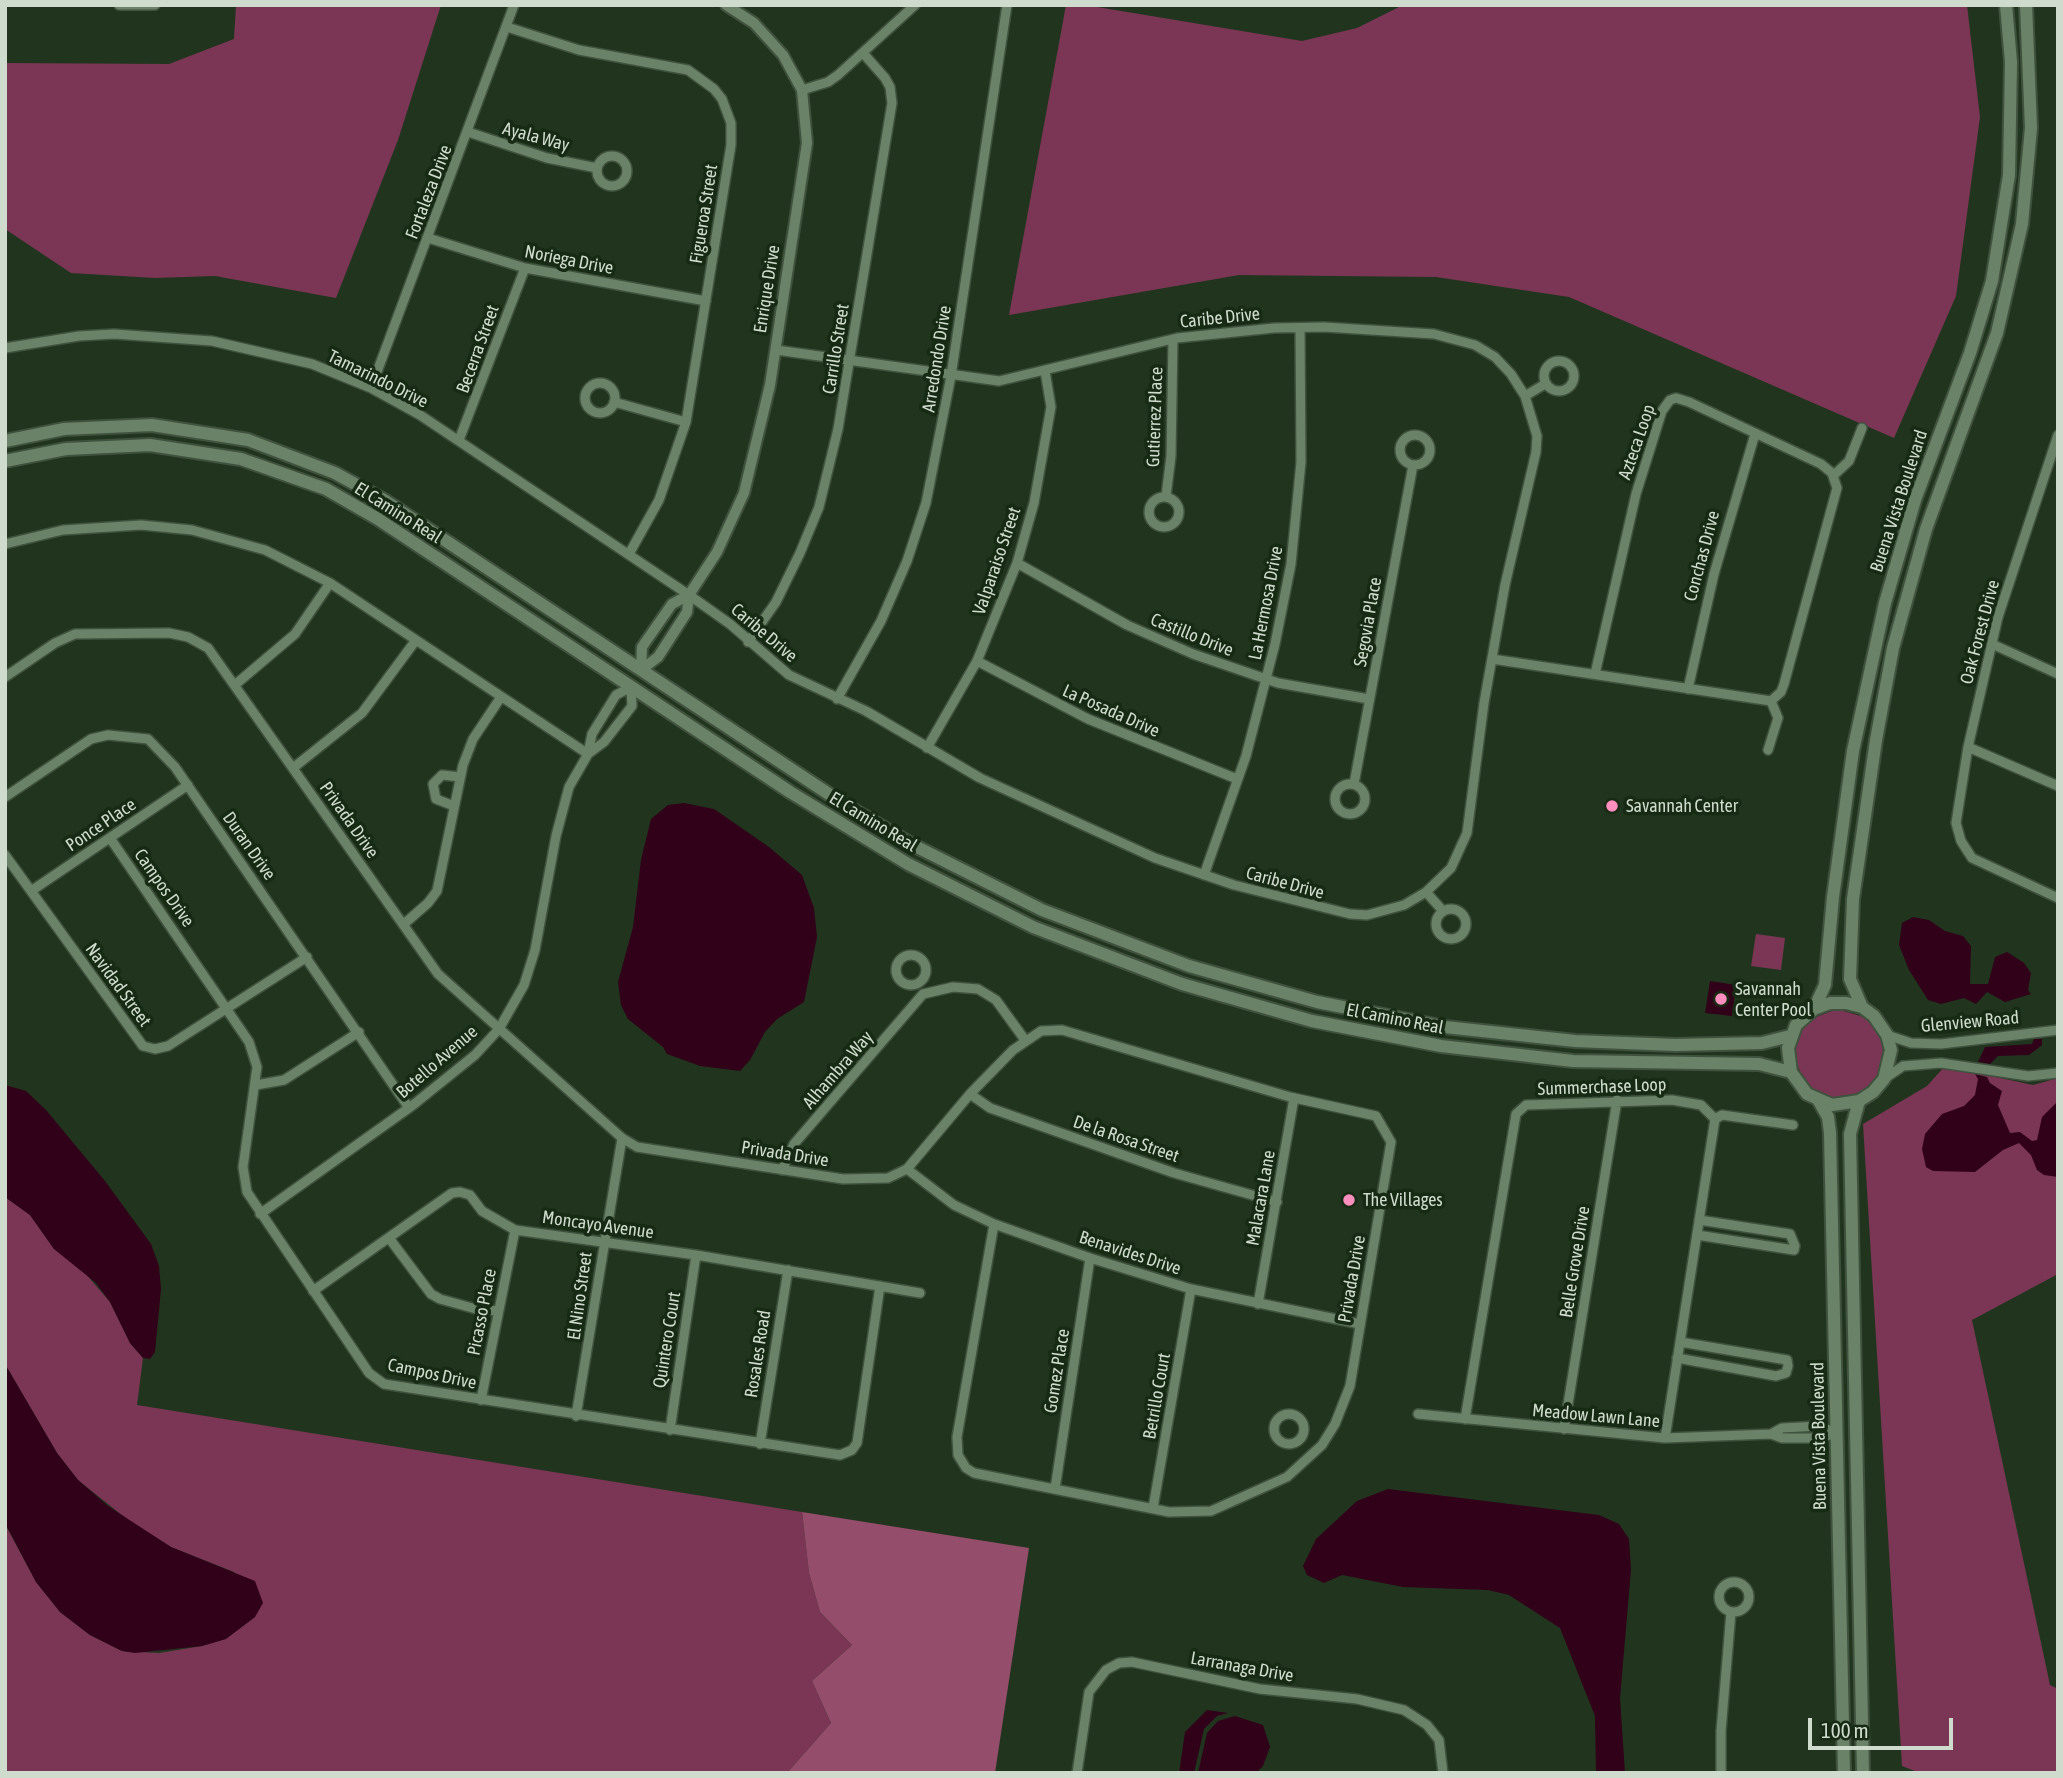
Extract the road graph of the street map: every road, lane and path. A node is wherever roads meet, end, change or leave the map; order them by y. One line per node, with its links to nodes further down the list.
1 (119, 5): 2 (street)
2 (155, 5)
3 (514, 5): 9 (street, Fortaleza Drive)
4 (915, 5): 10 (street)
5 (1007, 5): 23 (street, Arredondo Drive)
6 (2006, 5): 78 (main road, Buena Vista Boulevard)
7 (2026, 5): 80 (main road, Buena Vista Boulevard)
8 (728, 6): 11 (street, Enrique Drive)
9 (507, 27): 12 (street, Fortaleza Drive); 16 (street, Figueroa Street)
10 (863, 53): 11 (street); 21 (street, Carrillo Street)
11 (802, 90): 20 (street, Enrique Drive)
12 (468, 132): 13 (street, Ayala Way); 14 (street, Fortaleza Drive)
13 (597, 168)
14 (428, 238): 15 (street, Noriega Drive); 25 (street, Fortaleza Drive)
15 (524, 268): 16 (street, Noriega Drive); 32 (street, Becerra Street)
16 (706, 301): 28 (street, Figueroa Street)
17 (1300, 328): 18 (street, Caribe Drive); 26 (street, Caribe Drive); 53 (street, La Hermosa Drive)
18 (1173, 339): 22 (street, Caribe Drive); 38 (street, Gutierrez Place)
19 (5, 348): 25 (street, Tamarindo Drive)
20 (776, 350): 21 (street, Caribe Drive); 43 (street, Enrique Drive)
21 (849, 361): 23 (street, Caribe Drive); 45 (street, Carrillo Street)
22 (1045, 371): 23 (street, Caribe Drive); 41 (street, Valparaiso Street)
23 (951, 376): 58 (street, Arredondo Drive)
24 (1545, 384): 26 (street)
25 (371, 388): 32 (street, Tamarindo Drive)
26 (1525, 396): 47 (street, Caribe Drive)
27 (614, 402): 28 (street)
28 (686, 422): 40 (street, Figueroa Street)
29 (1862, 428): 37 (street)
30 (1755, 434): 37 (street, Azteca Loop); 50 (street, Azteca Loop); 56 (street, Conchas Drive)
31 (2058, 435): 34 (street, Oak Forest Drive)
32 (459, 440): 40 (street, Tamarindo Drive)
33 (5, 441): 49 (main road, El Camino Real)
34 (2056, 448): 46 (street, Oak Forest Drive)
35 (5, 461): 55 (main road, El Camino Real)
36 (1413, 465): 59 (street, Segovia Place)
37 (1834, 475): 60 (street)
38 (1166, 496)
39 (5, 544): 42 (street)
40 (629, 554): 43 (street, Tamarindo Drive)
41 (1017, 563): 48 (street, Valparaiso Street); 53 (street, Castillo Drive)
42 (330, 583): 44 (street); 54 (street)
43 (689, 595): 45 (street, Caribe Drive); 49 (street, Enrique Drive); 49 (street, Enrique Drive)
44 (415, 640): 57 (street); 65 (street)
45 (748, 642): 58 (street, Caribe Drive)
46 (1992, 643): 51 (street); 61 (street, Oak Forest Drive)
47 (1492, 659): 50 (street); 77 (street, Caribe Drive)
48 (977, 661): 62 (street, Valparaiso Street); 67 (street, La Posada Drive)
49 (641, 670): 55 (main road); 95 (main road, El Camino Real)
50 (1595, 674): 56 (street)
51 (2058, 674)
52 (5, 677): 54 (street, Privada Drive)
53 (1267, 680): 59 (street, Castillo Drive); 67 (street, La Hermosa Drive)
54 (236, 684): 65 (street, Privada Drive)
55 (631, 687): 64 (street, Botello Avenue); 64 (street, Botello Avenue); 96 (main road, El Camino Real)
56 (1688, 689): 60 (street)
57 (501, 696): 64 (street); 66 (street)
58 (837, 699): 62 (street, Caribe Drive)
59 (1369, 699): 68 (street, Segovia Place)
60 (1771, 701): 63 (street)
61 (1968, 747): 70 (street); 79 (street, Oak Forest Drive)
62 (927, 748): 75 (street, Caribe Drive)
63 (1768, 750)
64 (588, 754): 89 (street, Botello Avenue)
65 (293, 768): 82 (street, Privada Drive)
66 (460, 777): 72 (street); 72 (street)
67 (1237, 779): 75 (street, La Hermosa Drive)
68 (1354, 784)
69 (188, 785): 71 (street, Duran Drive); 73 (street, Ponce Place); 83 (street, Duran Drive)
70 (2058, 786)
71 (5, 797)
72 (454, 806): 82 (street)
73 (110, 838): 76 (street, Ponce Place); 86 (street, Campos Drive)
74 (5, 855): 76 (street, Navidad Street)
75 (1204, 875): 77 (street, Caribe Drive)
76 (31, 891): 86 (street, Navidad Street)
77 (1426, 892): 81 (street)
78 (1833, 897): 80 (main road); 88 (main road, Buena Vista Boulevard)
79 (2058, 898)
80 (1853, 899): 87 (main road, Buena Vista Boulevard)
81 (1443, 911)
82 (404, 924): 89 (street, Privada Drive)
83 (307, 957): 86 (street, Navidad Street); 91 (street, Duran Drive)
84 (919, 983): 85 (street)
85 (923, 994): 94 (street); 111 (street, Alhambra Way)
86 (228, 1007): 100 (street, Campos Drive)
87 (1862, 1007): 88 (main road); 92 (main road)
88 (1814, 1009): 93 (main road)
89 (499, 1029): 106 (street, Botello Avenue); 109 (street, Privada Drive)
90 (2057, 1031): 92 (street, Glenview Road)
91 (359, 1032): 100 (street); 106 (street, Duran Drive)
92 (1887, 1035): 99 (main road)
93 (1790, 1036): 95 (main road, El Camino Real); 97 (main road)
94 (1025, 1040): 101 (street, Privada Drive); 102 (street, Privada Drive)
95 (1657, 1044): 96 (main road)
96 (1657, 1064): 97 (main road, El Camino Real)
97 (1791, 1072): 104 (main road)
98 (2058, 1073): 99 (street)
99 (1884, 1079): 105 (main road)
100 (256, 1085): 113 (street, Campos Drive)
101 (970, 1094): 110 (street, Privada Drive); 112 (street, De la Rosa Street)
102 (1294, 1098): 112 (street, Malacara Lane); 129 (street, Privada Drive)
103 (1617, 1100): 107 (street, Summerchase Loop); 135 (street, Summerchase Loop); 136 (street, Belle Grove Drive)
104 (1819, 1101): 105 (main road); 139 (main road, Buena Vista Boulevard)
105 (1859, 1101): 138 (main road, Buena Vista Boulevard)
106 (409, 1108): 113 (street, Botello Avenue)
107 (1715, 1119): 108 (street); 114 (street)
108 (1793, 1125)
109 (622, 1138): 111 (street, Privada Drive); 119 (street, El Nino Street)
110 (907, 1169): 111 (street, Privada Drive); 115 (street, Benavides Drive)
111 (782, 1170)
112 (1276, 1202): 127 (street, Malacara Lane)
113 (260, 1213): 125 (street, Campos Drive)
114 (1699, 1220): 117 (street); 117 (street)
115 (994, 1224): 121 (street, Benavides Drive); 144 (street, Privada Drive)
116 (515, 1230): 118 (street, Moncayo Avenue); 119 (street, Moncayo Avenue); 128 (street, Picasso Place)
117 (1697, 1235): 130 (street)
118 (389, 1238): 125 (street, Moncayo Avenue); 128 (street)
119 (604, 1242): 120 (street, Moncayo Avenue); 134 (street, El Nino Street)
120 (696, 1255): 122 (street, Moncayo Avenue); 137 (street, Quintero Court)
121 (1090, 1258): 124 (street, Benavides Drive); 144 (street, Gomez Place)
122 (788, 1270): 123 (street, Moncayo Avenue); 142 (street, Rosales Road)
123 (880, 1286): 126 (street, Moncayo Avenue); 142 (street, Campos Drive)
124 (1191, 1289): 127 (street, Benavides Drive); 145 (street, Betrillo Court)
125 (313, 1291): 132 (street, Campos Drive)
126 (919, 1293)
127 (1258, 1304): 129 (street, Benavides Drive)
128 (498, 1311): 132 (street, Picasso Place)
129 (1360, 1325): 143 (street, Privada Drive)
130 (1680, 1342): 131 (street); 131 (street)
131 (1677, 1359): 140 (street)
132 (481, 1400): 134 (street, Campos Drive)
133 (1418, 1414): 135 (street, Meadow Lawn Lane)
134 (576, 1416): 137 (street, Campos Drive)
135 (1465, 1419): 136 (street, Meadow Lawn Lane)
136 (1564, 1429): 140 (street, Meadow Lawn Lane)
137 (670, 1430): 142 (street, Campos Drive)
138 (1856, 1432): 139 (main road); 151 (main road, Buena Vista Boulevard)
139 (1836, 1433): 140 (street, Meadow Lawn Lane); 150 (main road, Buena Vista Boulevard)
140 (1665, 1438)
141 (1297, 1442): 143 (street)
142 (760, 1444)
143 (1309, 1457): 145 (street, Privada Drive)
144 (1055, 1489): 145 (street, Privada Drive)
145 (1153, 1508)
146 (1731, 1612): 149 (street)
147 (1077, 1773): 148 (street, Larranaga Drive)
148 (1443, 1773)
149 (1721, 1773)
150 (1844, 1773)
151 (1863, 1773)

